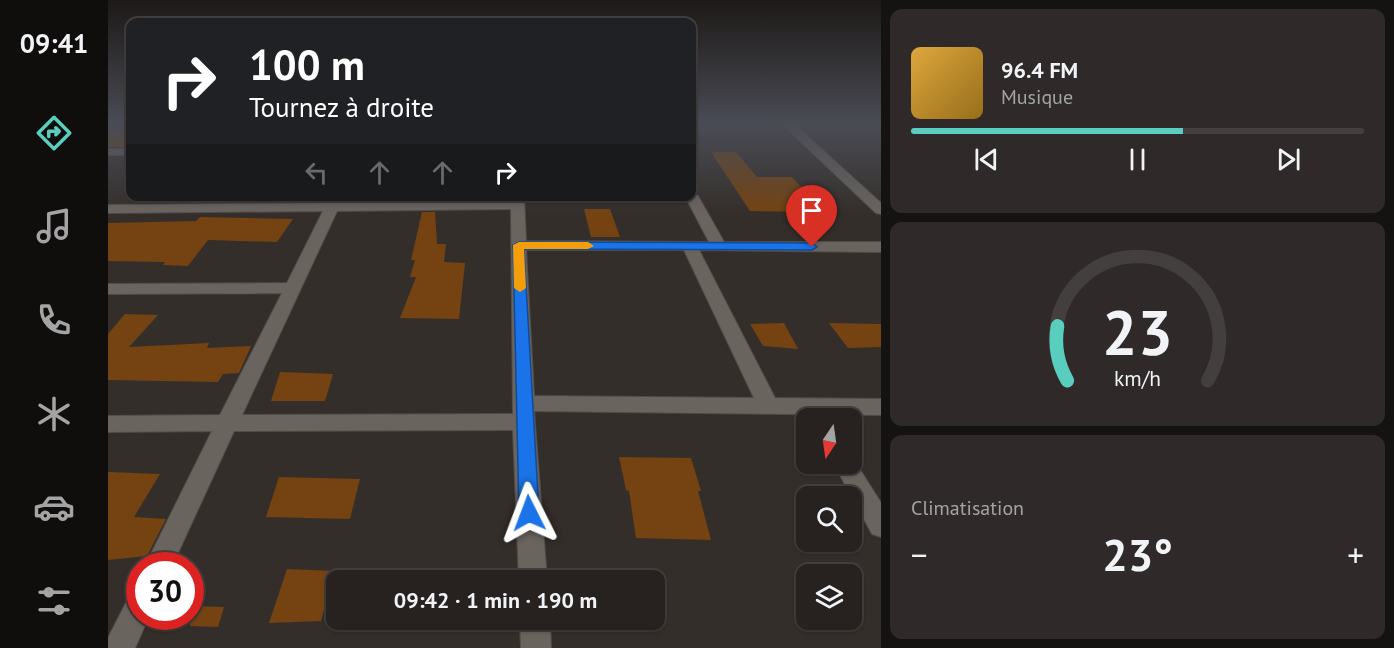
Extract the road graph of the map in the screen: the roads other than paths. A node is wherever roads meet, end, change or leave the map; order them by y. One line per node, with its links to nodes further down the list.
1 (820, 154): 6 (street)
2 (517, 201): 4 (street); 7 (street)
3 (694, 201): 9 (street)
4 (335, 202): 5 (street); 11 (street)
5 (108, 209)
6 (881, 210)
7 (519, 245): 8 (street); 17 (street)
8 (689, 246): 9 (street); 13 (street)
9 (720, 247): 10 (street)
10 (881, 247)
11 (293, 288): 12 (street); 19 (street)
12 (108, 289)
13 (768, 405): 16 (street); 17 (street)
14 (881, 407): 15 (street)
15 (862, 408)
16 (796, 409)
17 (524, 413): 19 (street); 23 (street)
18 (108, 424): 19 (street)
19 (227, 424): 22 (street)
20 (852, 474): 21 (street)
21 (881, 526)
22 (165, 552)
23 (532, 570)
24 (127, 630): 26 (street)
25 (535, 630): 27 (street)
26 (118, 648)
27 (536, 648)

